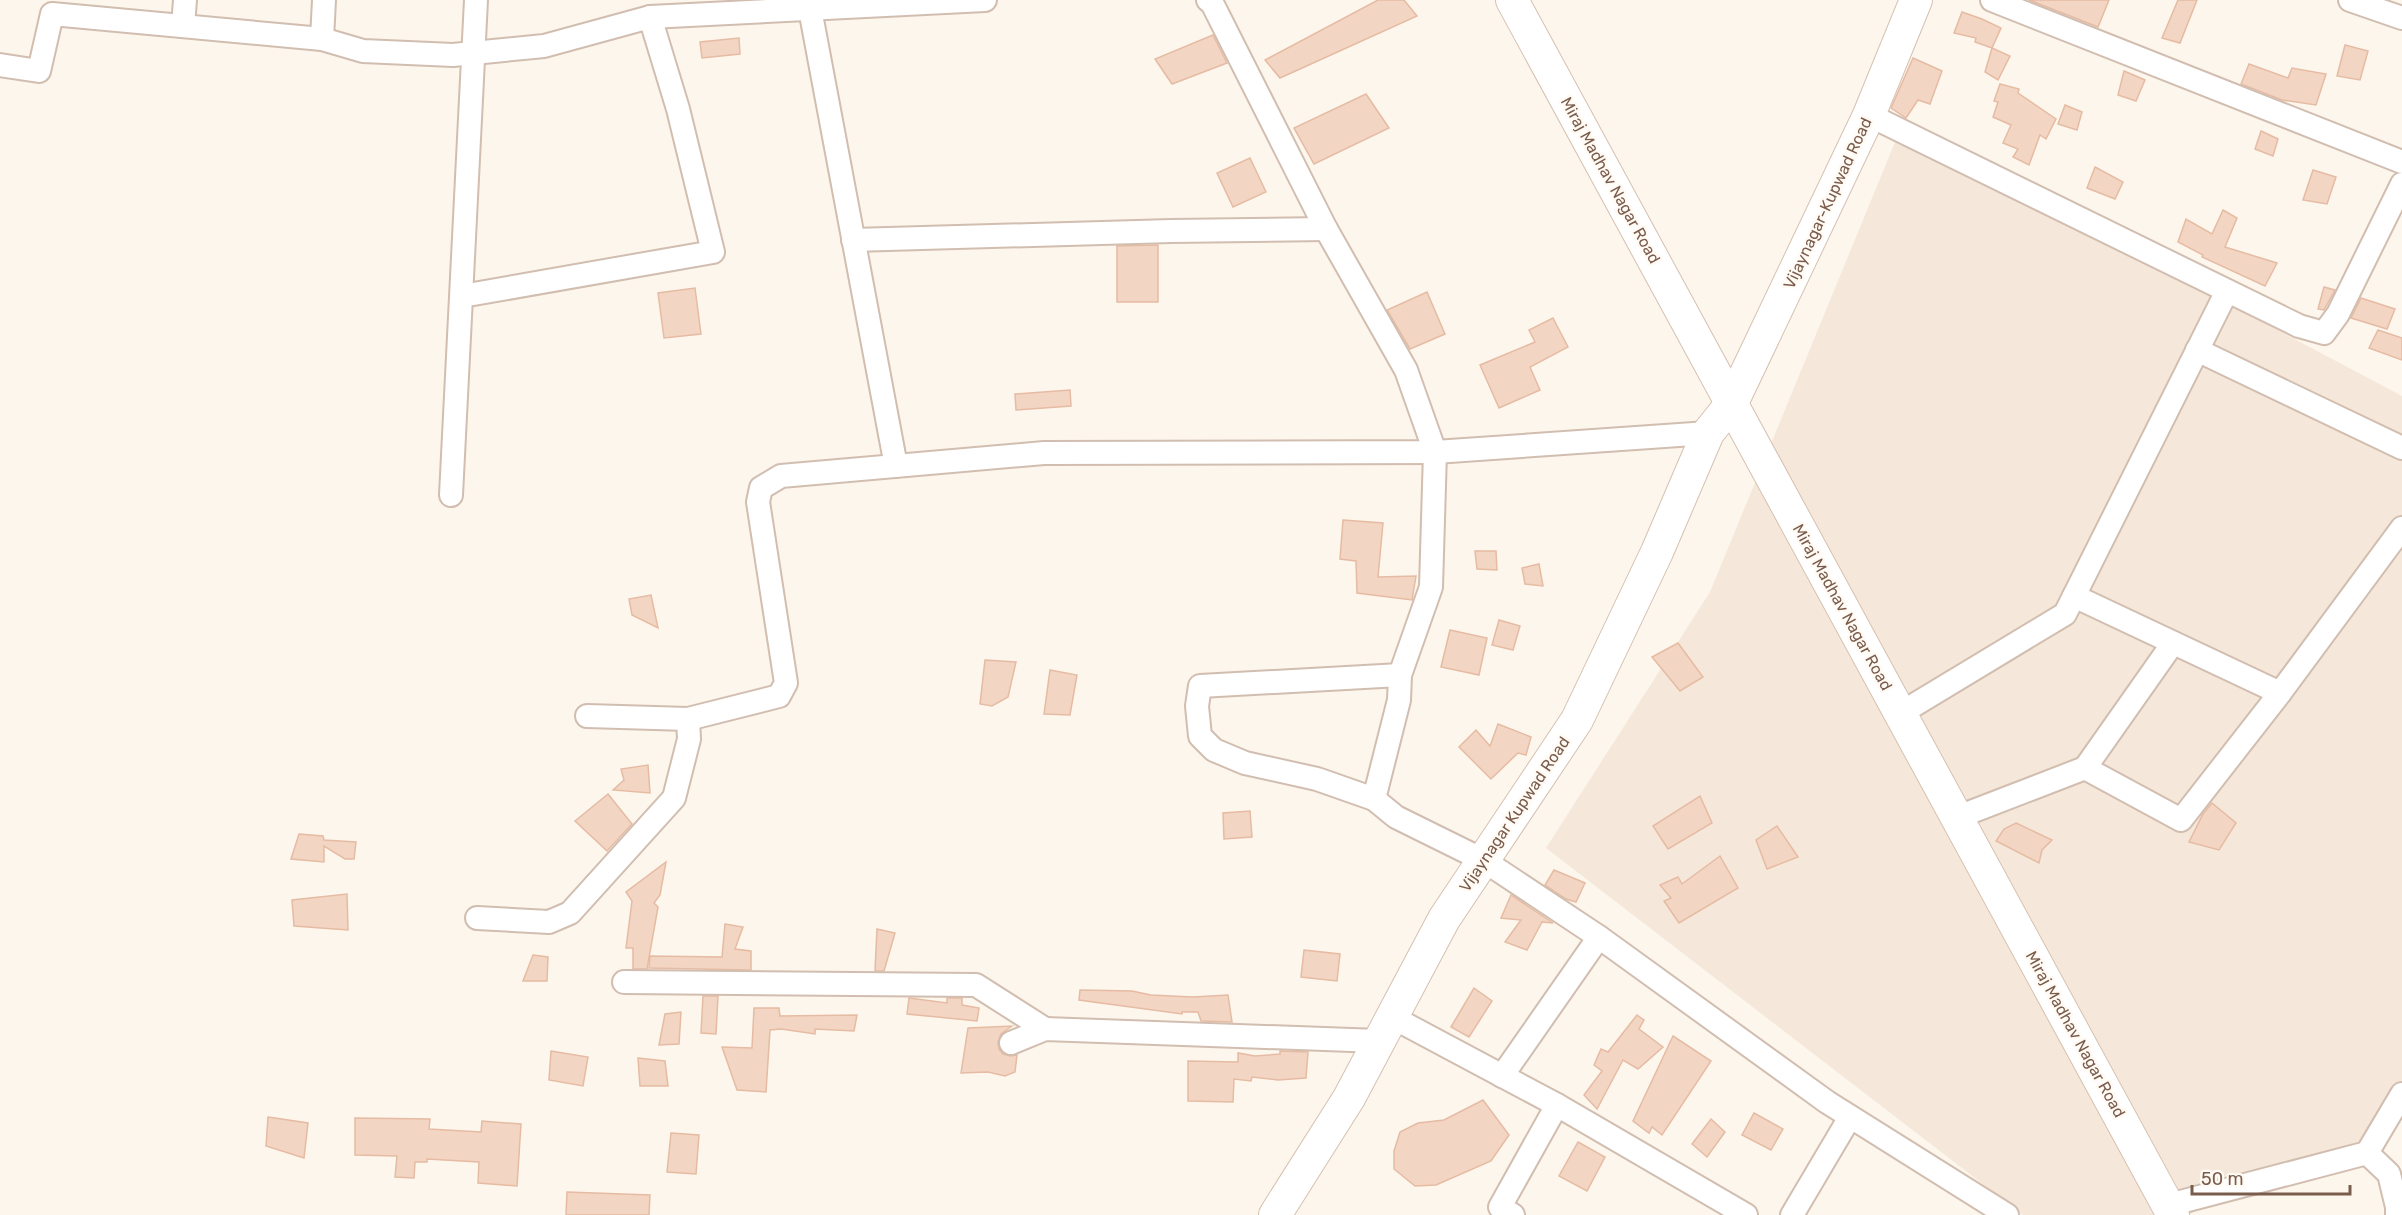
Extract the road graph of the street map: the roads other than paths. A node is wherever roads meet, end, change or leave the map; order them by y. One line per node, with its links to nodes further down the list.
1 (185, 0): 14 (street)
2 (324, 0): 15 (street)
3 (476, 0): 16 (street)
4 (985, 0): 11 (street)
5 (1512, 0): 26 (street, Miraj Madhav Nagar Road)
6 (1916, 0): 18 (street, Vijaynagar-Kupwad Road)
7 (1992, 0): 19 (street)
8 (2350, 0): 13 (street)
9 (1210, 1): 21 (street)
10 (52, 7): 14 (street); 17 (street)
11 (810, 9): 12 (street); 22 (street)
12 (650, 17): 16 (street); 24 (street)
13 (2402, 18)
14 (183, 26): 15 (street)
15 (322, 39): 16 (street)
16 (475, 53): 24 (street)
17 (0, 65)
18 (1869, 115): 23 (street); 26 (street, Vijaynagar-Kupwad Road)
19 (2402, 162)
20 (2402, 184): 23 (street)
21 (1326, 229): 22 (street); 29 (street)
22 (854, 240): 30 (street)
23 (2227, 291): 25 (street)
24 (462, 296): 31 (street)
25 (2197, 350): 28 (street); 33 (street)
26 (1732, 403): 27 (street, Vijaynagar Kupwad Road); 37 (street, Miraj Madhav Nagar Road)
27 (1708, 433): 29 (street); 43 (street, Vijaynagar Kupwad Road)
28 (2402, 448)
29 (1435, 452): 30 (street); 35 (street)
30 (896, 466): 39 (street)
31 (451, 495)
32 (2402, 528): 36 (street)
33 (2074, 596): 34 (street); 37 (street)
34 (2173, 643): 36 (street); 40 (street)
35 (1400, 675): 41 (street); 41 (street)
36 (2280, 693): 40 (street)
37 (1901, 712): 42 (street, Miraj Madhav Nagar Road)
38 (588, 716): 39 (street)
39 (688, 719): 44 (street)
40 (2085, 768): 42 (street)
41 (1374, 799): 43 (street)
42 (1958, 816): 55 (street, Miraj Madhav Nagar Road)
43 (1483, 860): 45 (street); 48 (street, Vijaynagar Kupwad Road)
44 (477, 918)
45 (1599, 937): 50 (street); 53 (street)
46 (624, 982): 47 (street)
47 (1046, 1029): 48 (street); 49 (street)
48 (1385, 1029): 50 (street); 57 (street, Vijaynagar Kupwad Road)
49 (1011, 1044)
50 (1502, 1076): 52 (street)
51 (2402, 1094): 54 (street)
52 (1557, 1105): 56 (street); 58 (street)
53 (1850, 1117): 59 (street); 60 (street)
54 (2367, 1153): 55 (street); 61 (street)
55 (2171, 1210)
56 (1503, 1212)
57 (1275, 1215)
58 (1746, 1215)
59 (1792, 1215)
60 (2007, 1215)
61 (2397, 1215)

